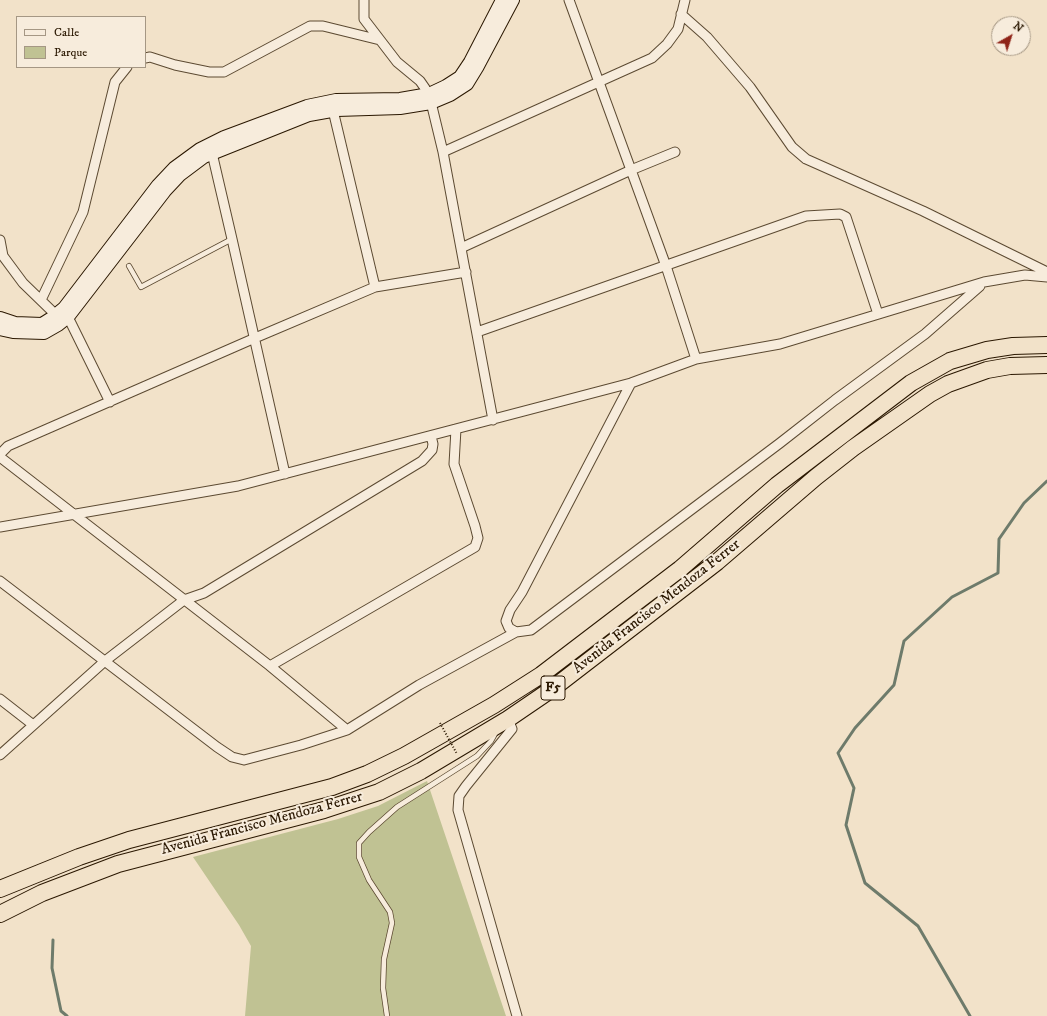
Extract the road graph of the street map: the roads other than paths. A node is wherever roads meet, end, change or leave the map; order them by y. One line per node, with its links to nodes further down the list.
1 (364, 0): 7 (street)
2 (502, 0): 11 (street)
3 (513, 0): 11 (street)
4 (569, 0): 10 (street)
5 (685, 0): 6 (street)
6 (681, 14): 10 (street); 23 (street)
7 (380, 40): 8 (street); 11 (street)
8 (146, 58)
9 (127, 68): 27 (street)
10 (599, 83): 14 (street); 16 (street)
11 (430, 99): 12 (street); 14 (street)
12 (331, 106): 13 (street); 26 (street)
13 (209, 149): 17 (street); 29 (street)
14 (443, 152): 19 (street)
15 (675, 152): 16 (street)
16 (631, 170): 19 (street); 21 (street)
17 (232, 239): 20 (lane); 33 (street)
18 (0, 240): 27 (street)
19 (462, 248): 22 (street)
20 (129, 266)
21 (666, 266): 28 (street); 32 (street); 35 (street)
22 (466, 272): 26 (street); 32 (street)
23 (1047, 272)
24 (1047, 277): 25 (street)
25 (984, 282): 28 (street); 50 (street)
26 (374, 287): 33 (street)
27 (41, 300): 29 (street)
28 (878, 314): 35 (street)
29 (62, 316): 30 (street); 31 (street); 38 (street)
30 (0, 318)
31 (0, 329)
32 (477, 332): 39 (street)
33 (255, 338): 38 (street); 45 (street)
34 (1047, 345): 41 (highway, Avenida Francisco Mendoza Ferrer / F5)
35 (696, 359): 37 (street)
36 (1047, 364): 43 (highway, Avenida Francisco Mendoza Ferrer / F5)
37 (631, 383): 39 (street); 50 (street)
38 (110, 402): 44 (street)
39 (493, 420): 40 (street)
40 (456, 429): 42 (street); 52 (street)
41 (841, 434): 43 (highway); 54 (highway, Avenida Francisco Mendoza Ferrer / F5)
42 (431, 436): 45 (street); 49 (street)
43 (853, 448): 55 (highway, Avenida Francisco Mendoza Ferrer / F5)
44 (0, 456): 46 (street)
45 (285, 474): 46 (street)
46 (74, 514): 47 (street); 49 (street)
47 (0, 527)
48 (0, 581): 51 (street)
49 (184, 600): 51 (street); 52 (street)
50 (516, 632): 57 (street)
51 (105, 661): 56 (street); 57 (street)
52 (270, 666): 57 (street)
53 (0, 699): 56 (street)
54 (494, 705): 55 (highway); 59 (highway, Avenida Francisco Mendoza Ferrer / F5)
55 (502, 723): 60 (highway, Avenida Francisco Mendoza Ferrer / F5); 61 (lane); 62 (street)
56 (32, 724): 58 (street)
57 (347, 730)
58 (0, 755)
59 (0, 889)
60 (0, 914)
61 (387, 1016)
62 (517, 1016)

